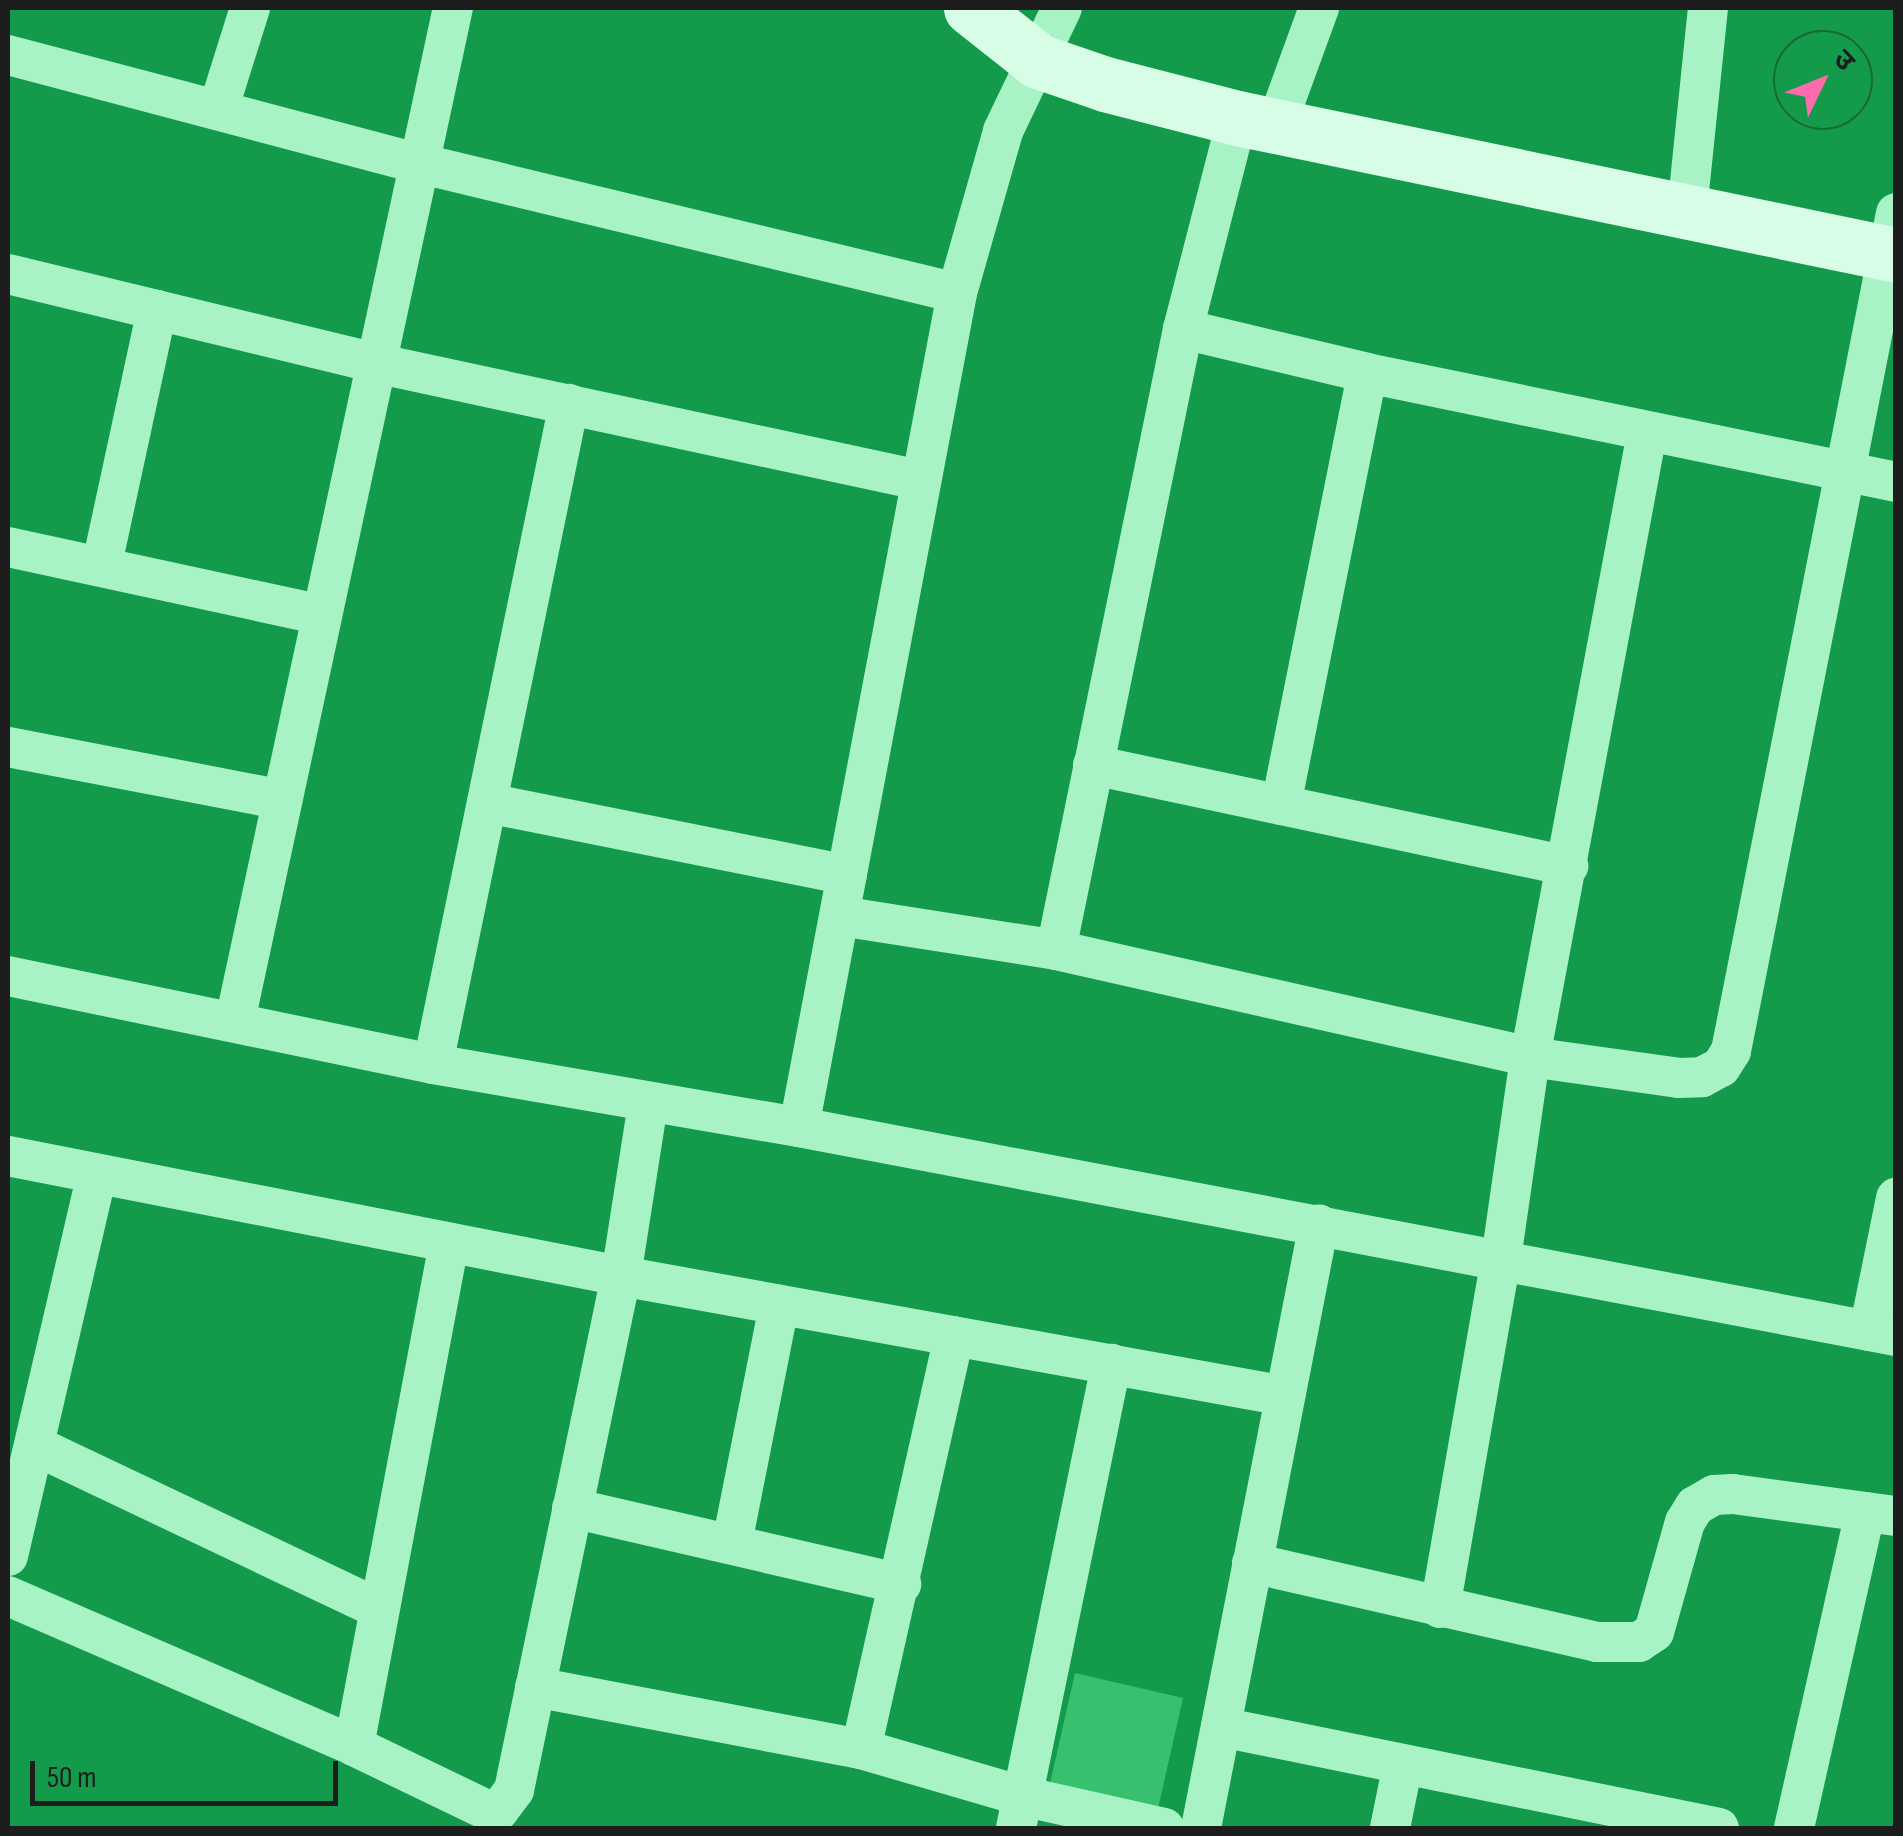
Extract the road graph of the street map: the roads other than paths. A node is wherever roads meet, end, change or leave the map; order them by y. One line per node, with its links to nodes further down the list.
1 (250, 8): 9 (street)
2 (453, 8): 11 (street)
3 (970, 8): 8 (street)
4 (1062, 8): 8 (street)
5 (1319, 8): 10 (street)
6 (1708, 8): 12 (street)
7 (8, 55): 9 (street)
8 (1038, 61): 10 (street); 15 (street)
9 (218, 110): 11 (street)
10 (1257, 122): 12 (street); 17 (street)
11 (418, 163): 15 (street); 18 (street)
12 (1687, 212): 13 (street)
13 (1893, 240): 22 (street)
14 (8, 274): 16 (street)
15 (958, 293): 23 (street)
16 (157, 310): 18 (street); 26 (street)
17 (1183, 329): 19 (street); 29 (street)
18 (376, 363): 20 (street); 27 (street)
19 (1367, 373): 21 (street); 32 (street)
20 (570, 404): 23 (street); 31 (street)
21 (1647, 432): 22 (street); 33 (street)
22 (1844, 473): 24 (street); 39 (street)
23 (920, 480): 34 (street)
24 (1896, 482)
25 (8, 547): 26 (street)
26 (102, 564): 27 (street)
27 (322, 615): 30 (street)
28 (8, 747): 30 (street)
29 (1093, 765): 32 (street); 36 (street)
30 (282, 800): 38 (street)
31 (487, 803): 34 (street); 40 (street)
32 (1281, 804): 33 (street)
33 (1568, 866): 39 (street)
34 (848, 875): 35 (street)
35 (840, 916): 36 (street); 42 (street)
36 (1056, 950): 39 (street)
37 (8, 976): 38 (street)
38 (235, 1021): 40 (street)
39 (1530, 1057): 48 (street)
40 (433, 1064): 41 (street)
41 (648, 1104): 42 (street); 49 (street)
42 (799, 1127): 46 (street)
43 (8, 1156): 44 (street)
44 (97, 1174): 47 (street); 55 (street)
45 (1896, 1198): 51 (street)
46 (1319, 1224): 48 (street); 54 (street)
47 (449, 1243): 49 (street); 64 (street)
48 (1501, 1259): 51 (street); 63 (street)
49 (621, 1276): 50 (street); 56 (street)
50 (780, 1305): 52 (street); 58 (street)
51 (1882, 1333)
52 (954, 1336): 53 (street); 61 (street)
53 (1111, 1364): 54 (street); 70 (street)
54 (1284, 1396): 60 (street)
55 (36, 1446): 59 (street); 64 (street)
56 (572, 1508): 58 (street); 65 (street)
57 (1880, 1514): 63 (street); 75 (street)
58 (732, 1543): 61 (street)
59 (8, 1556)
60 (1252, 1562): 63 (street); 66 (street)
61 (900, 1584): 68 (street)
62 (8, 1596): 67 (street)
63 (1440, 1608)
64 (379, 1609): 67 (street)
65 (535, 1687): 67 (street); 68 (street)
66 (1220, 1727): 69 (street); 72 (street)
67 (354, 1746)
68 (861, 1749): 70 (street)
69 (1403, 1764): 73 (street); 74 (street)
70 (1019, 1812): 71 (street)
71 (1164, 1828)
72 (1202, 1828)
73 (1390, 1828)
74 (1719, 1828)
75 (1794, 1828)

